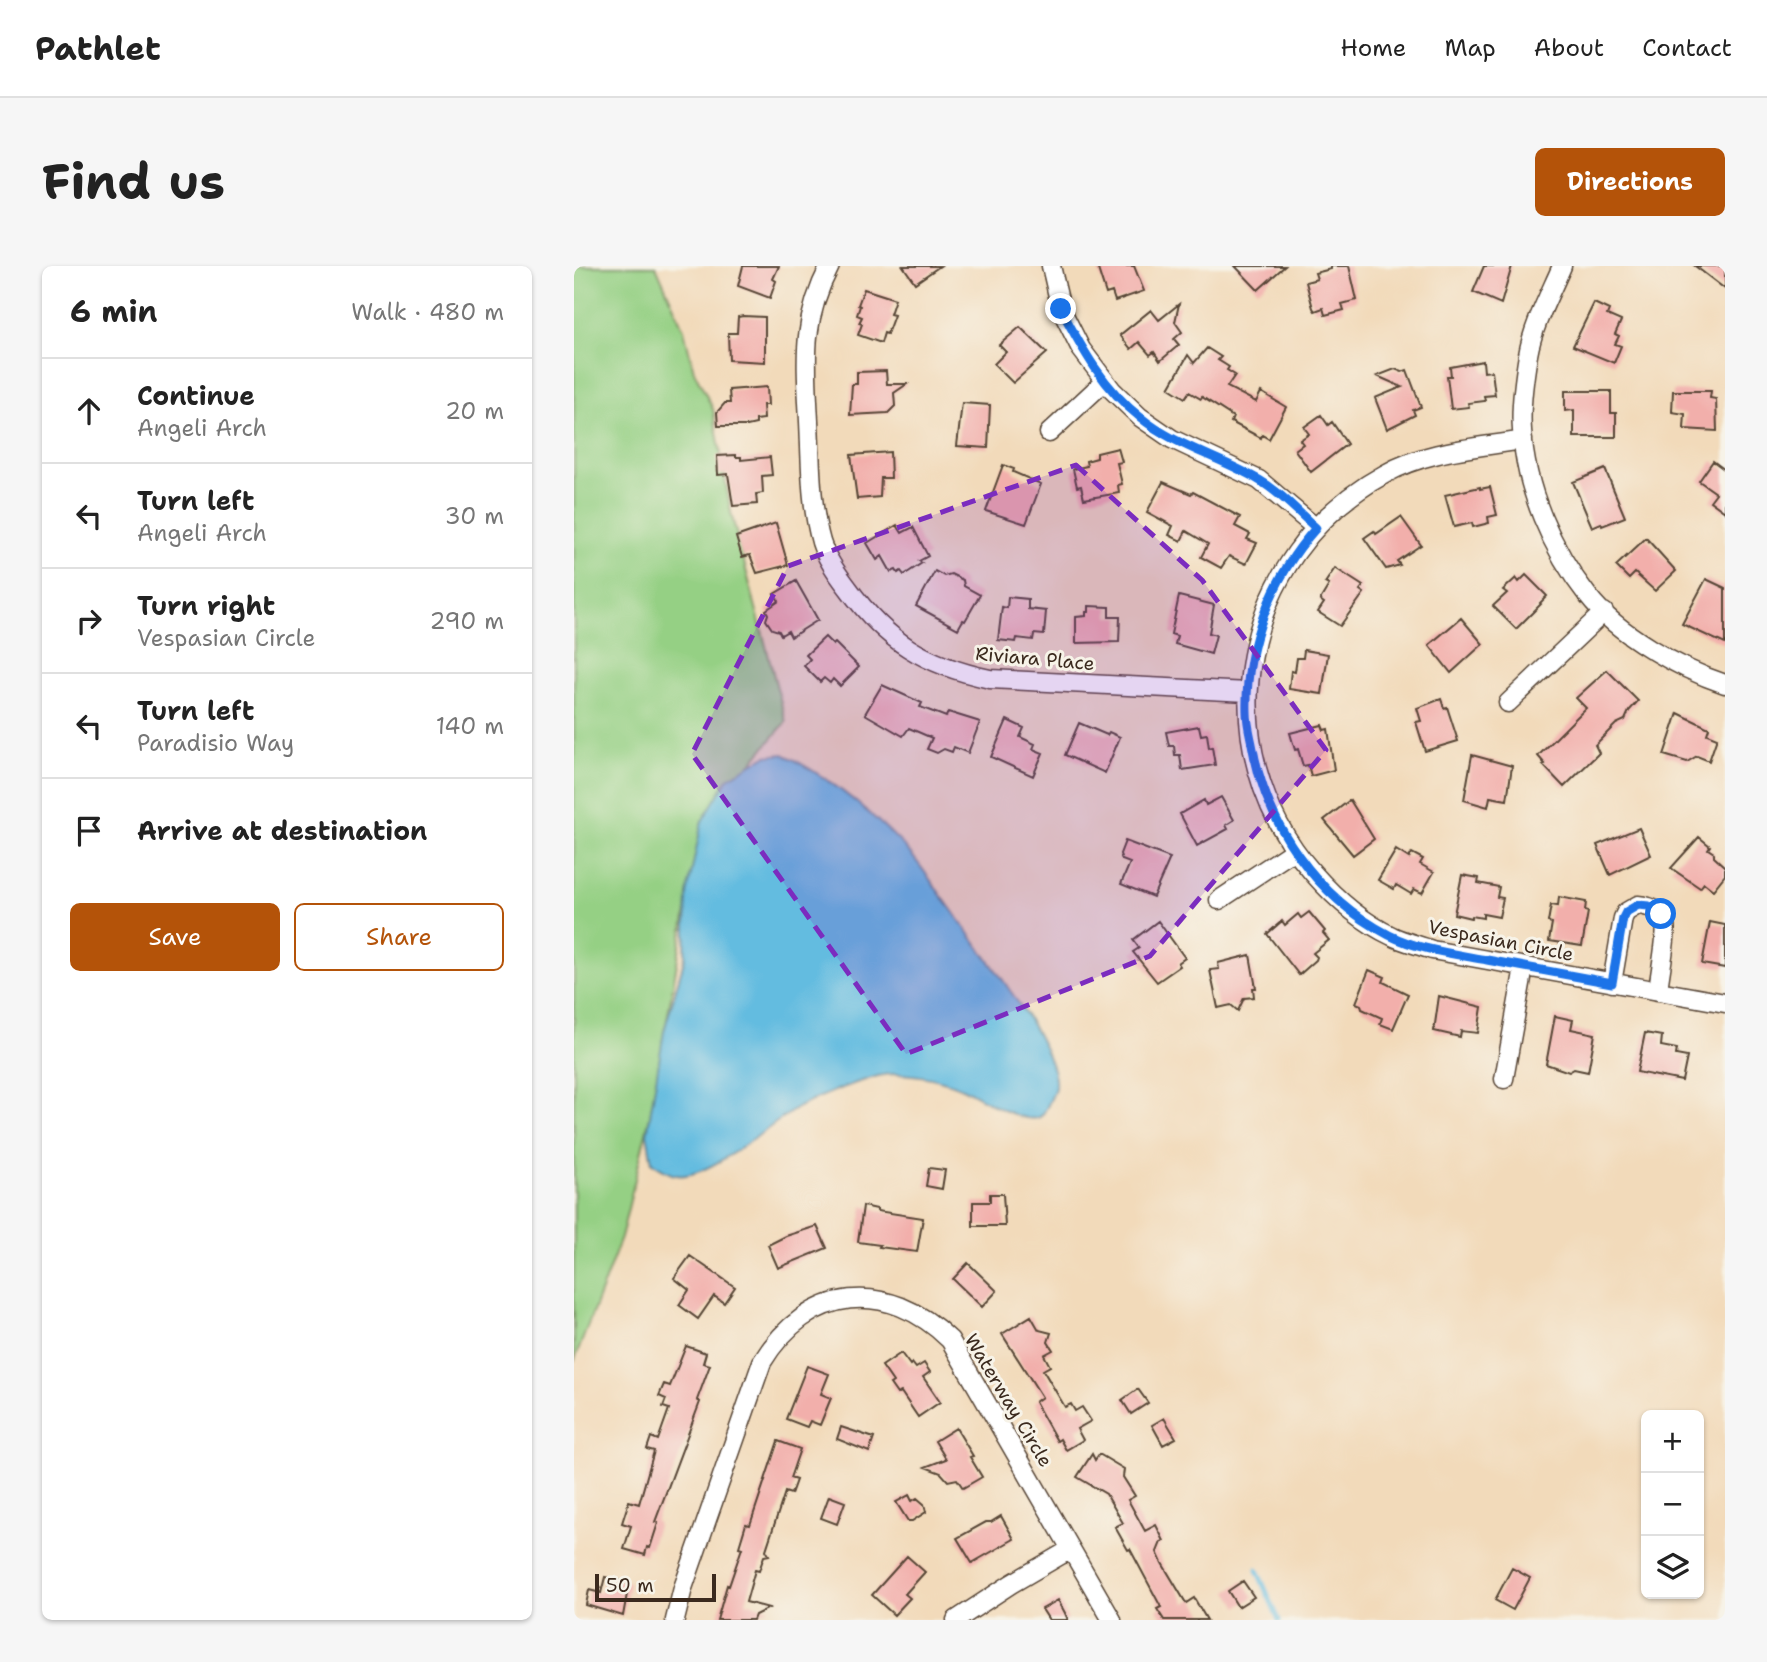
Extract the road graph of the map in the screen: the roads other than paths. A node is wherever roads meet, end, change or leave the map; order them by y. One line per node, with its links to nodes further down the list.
1 (830, 266): 10 (street, Riviara Place)
2 (1051, 266): 4 (street)
3 (1562, 266): 6 (street)
4 (1105, 381): 5 (street); 7 (street)
5 (1049, 433)
6 (1523, 440): 7 (street, Vespasian Circle); 8 (street)
7 (1316, 528): 10 (street, Vespasian Circle)
8 (1604, 612): 9 (street); 11 (street)
9 (1725, 684)
10 (1248, 692): 12 (street, Vespasian Circle)
11 (1508, 703)
12 (1293, 851): 13 (street); 14 (street, Vespasian Circle)
13 (1219, 900)
14 (1524, 967): 15 (street, Vespasian Circle); 18 (street)
15 (1612, 983): 16 (street, Vespasian Circle); 16 (street)
16 (1658, 991): 17 (street, Vespasian Circle)
17 (1725, 1003)
18 (1504, 1079)
19 (1071, 1549): 20 (street, Waterway Circle); 21 (street); 22 (street, Waterway Circle)
20 (675, 1620)
21 (957, 1620)
22 (1112, 1620)

